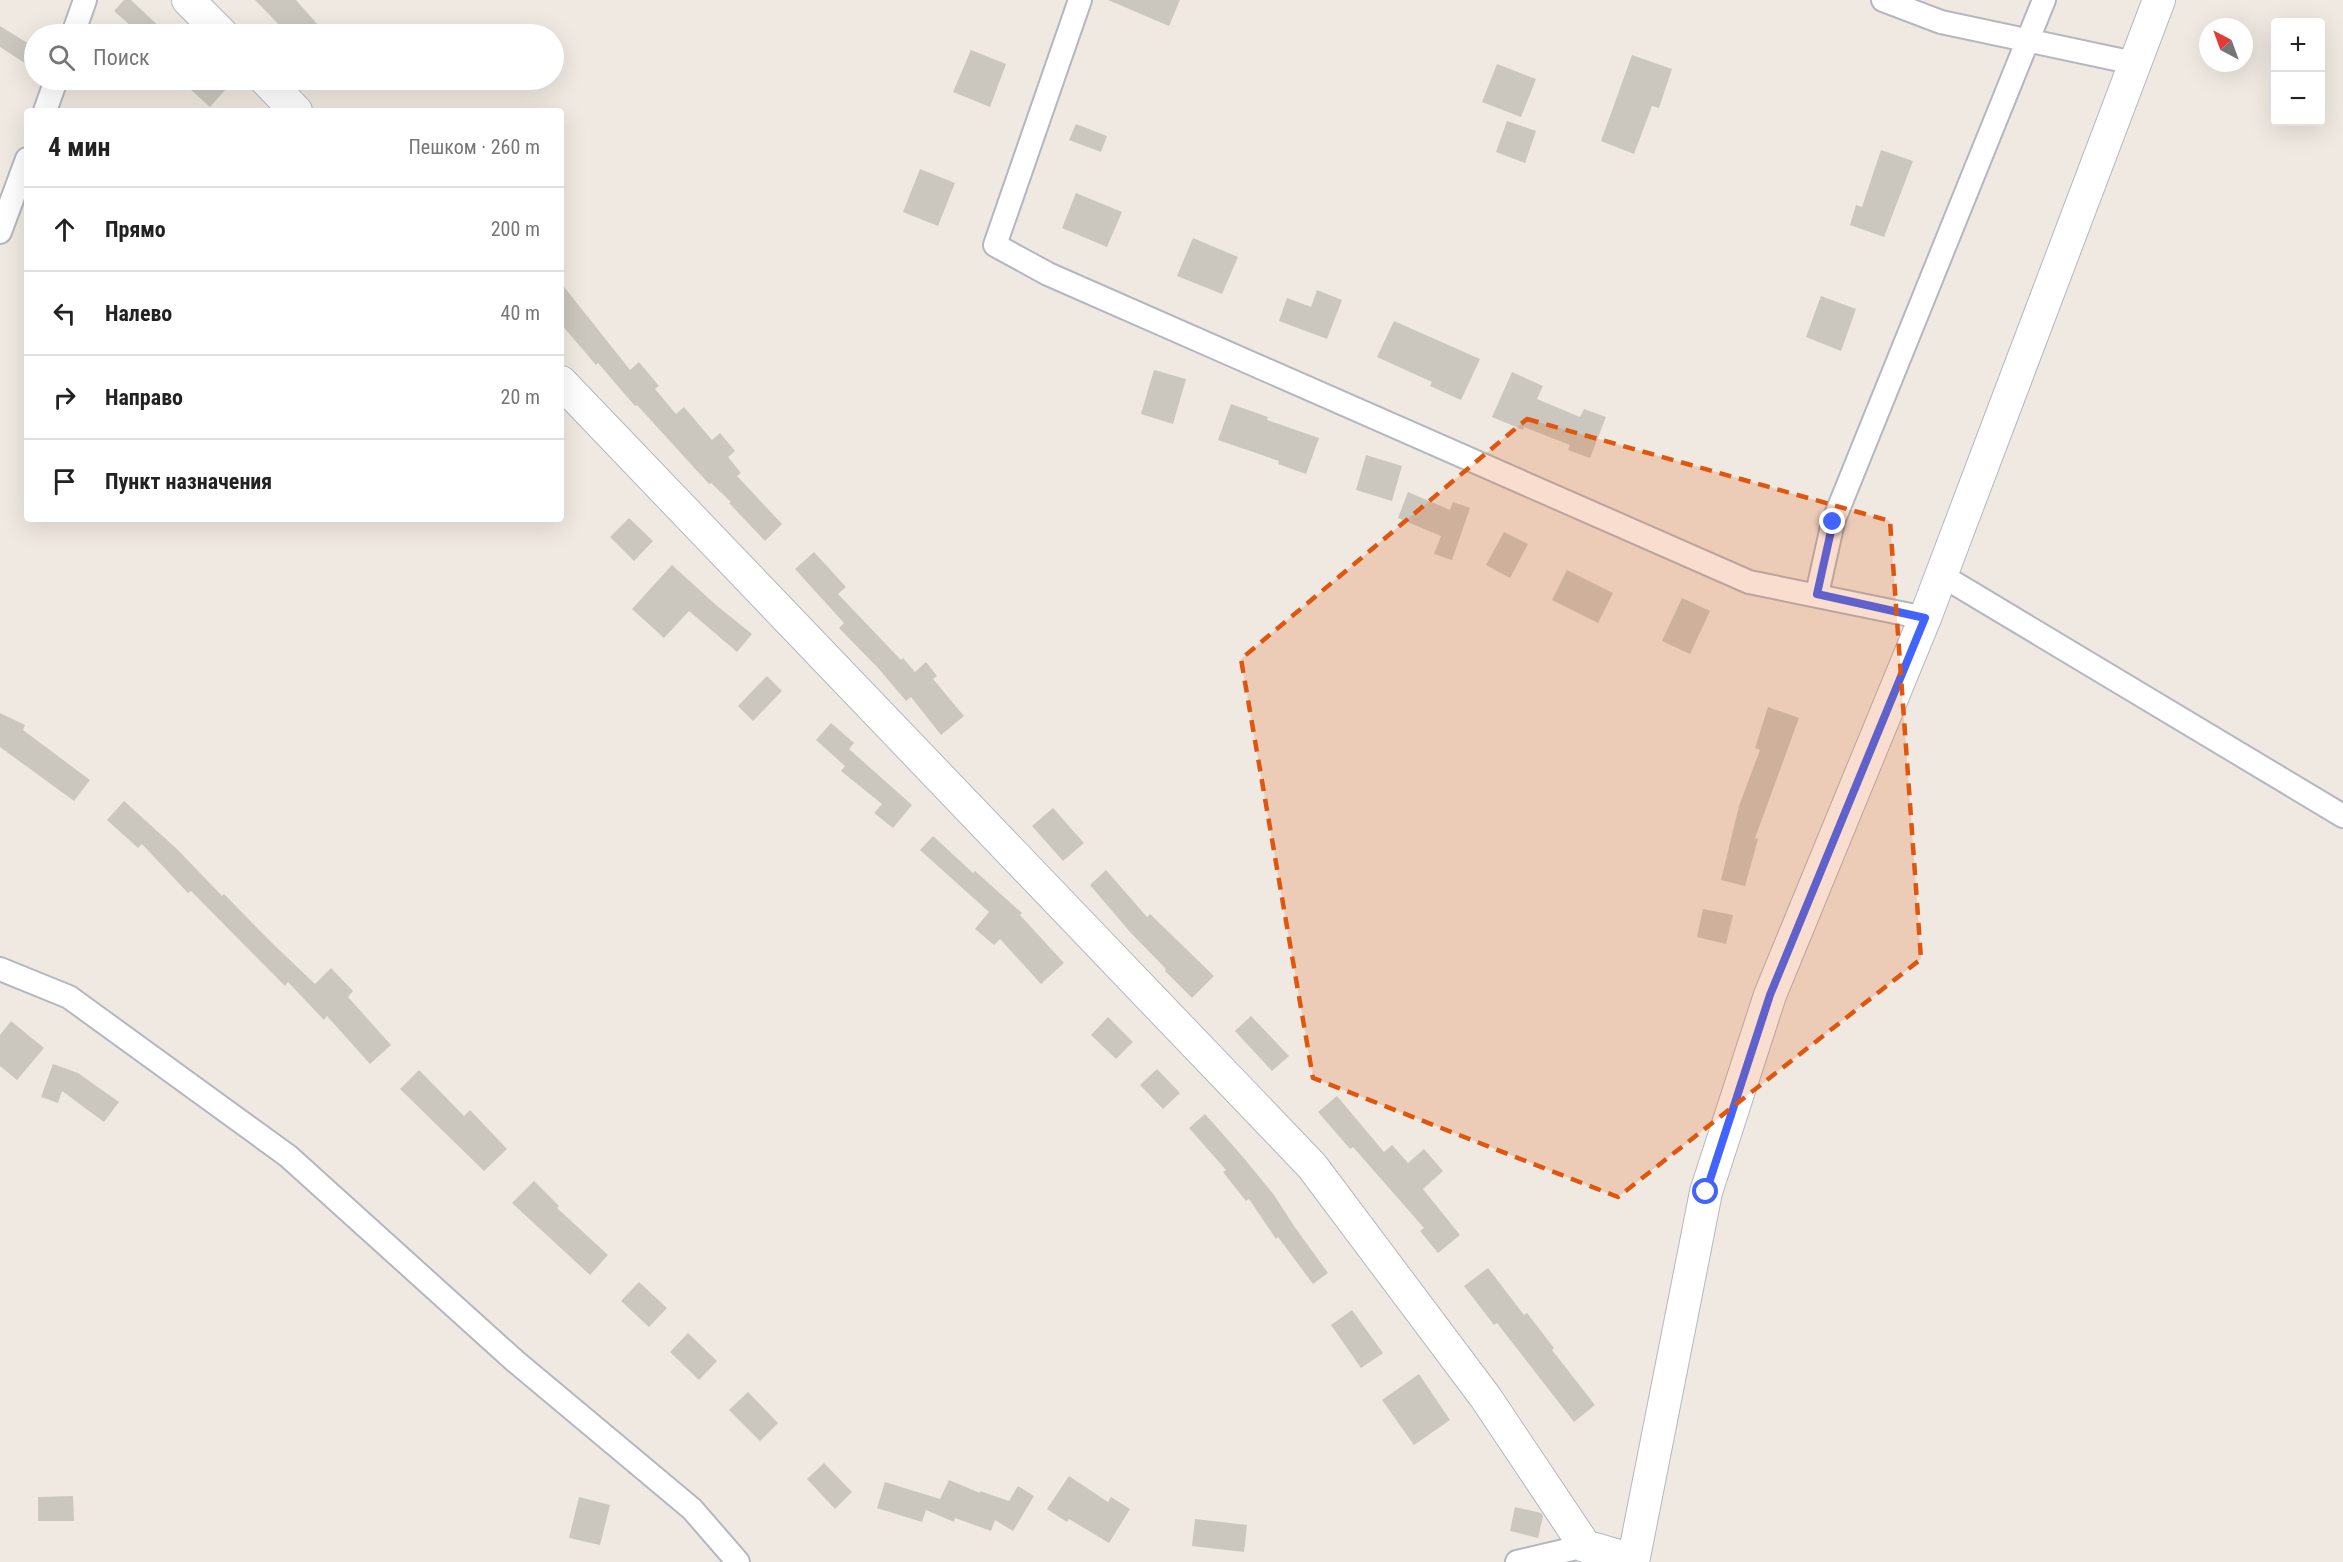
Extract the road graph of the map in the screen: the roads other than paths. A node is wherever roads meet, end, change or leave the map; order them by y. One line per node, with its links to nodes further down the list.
1 (85, 0): 7 (street)
2 (188, 0): 8 (street)
3 (1080, 0): 19 (street)
4 (1883, 0): 9 (street)
5 (2044, 0): 9 (street)
6 (2159, 0): 10 (street)
7 (77, 24)
8 (212, 24)
9 (2027, 41): 10 (street); 19 (street)
10 (2134, 63): 18 (street)
11 (52, 90): 13 (street)
12 (276, 90): 14 (street)
13 (46, 108)
14 (293, 108)
15 (24, 167): 16 (street)
16 (0, 232)
17 (564, 385): 23 (street)
18 (1941, 575): 20 (street); 21 (street)
19 (1817, 594): 20 (street)
20 (1925, 618): 24 (street)
21 (2343, 816)
22 (0, 969): 25 (street)
23 (1585, 1546): 24 (street); 26 (street)
24 (1633, 1561)
25 (738, 1562)
26 (1517, 1562)

